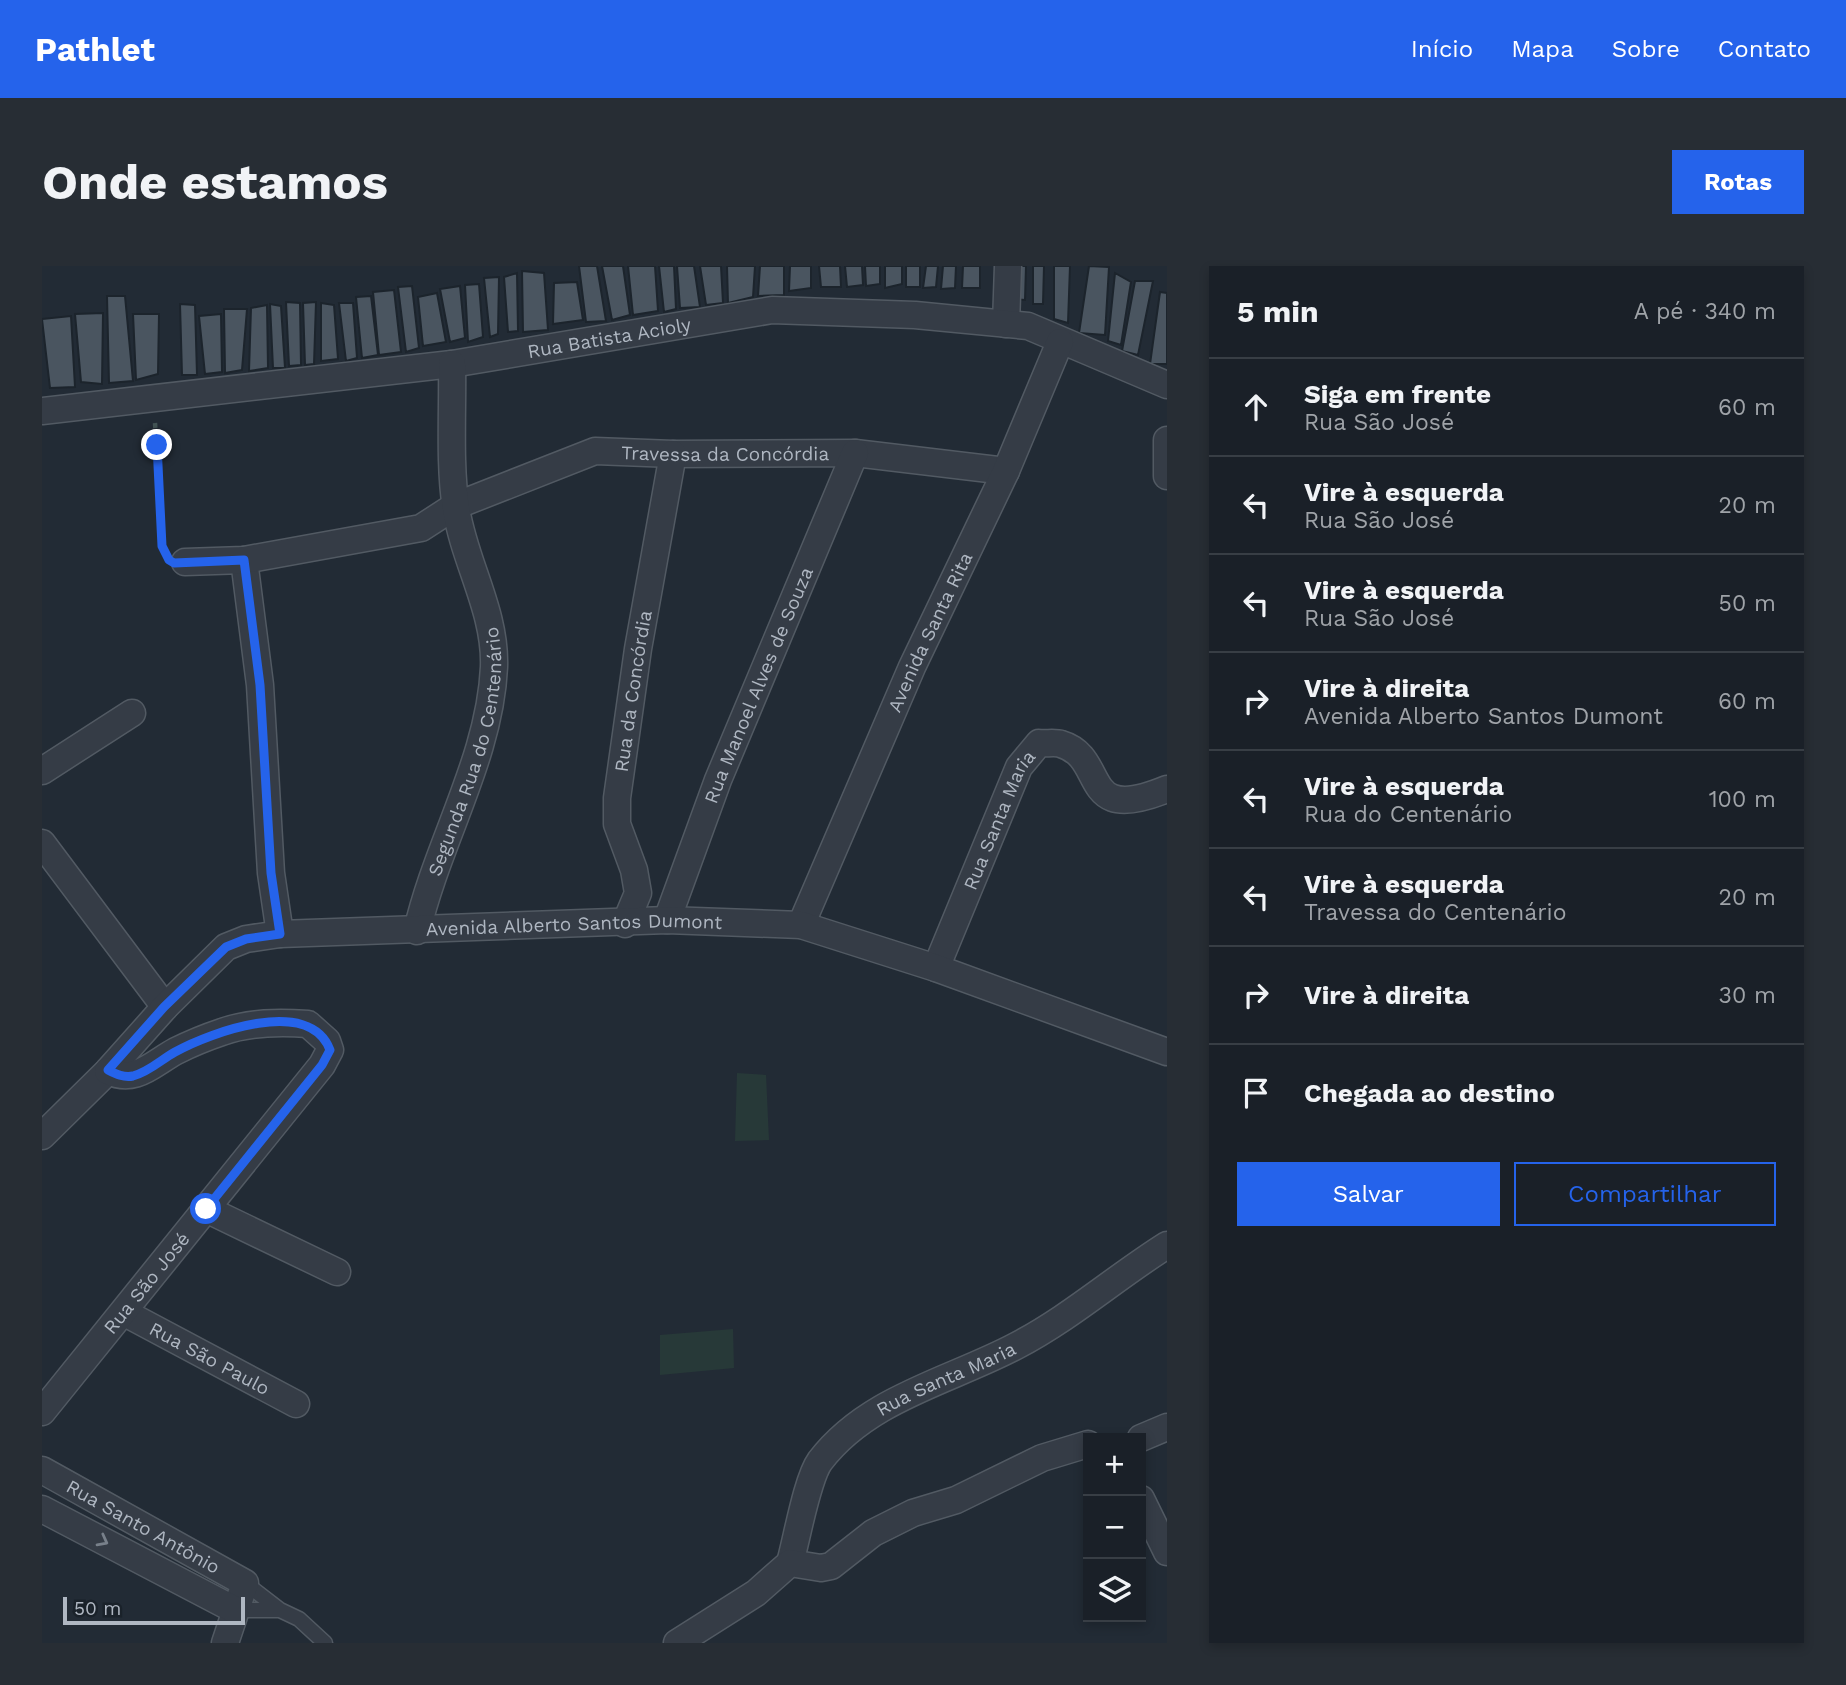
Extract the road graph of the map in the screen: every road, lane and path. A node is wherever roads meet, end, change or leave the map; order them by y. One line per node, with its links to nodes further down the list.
1 (1008, 266): 2 (street)
2 (1006, 324): 3 (street, Rua Batista Acioly); 4 (street, Rua Batista Acioly)
3 (1060, 342): 5 (street, Rua Batista Acioly); 11 (street, Avenida Santa Rita)
4 (452, 365): 6 (street, Rua Batista Acioly); 13 (street, Segunda Rua do Centenário)
5 (1167, 385)
6 (151, 398): 7 (street, Rua Batista Acioly); 15 (path)
7 (42, 411)
8 (1167, 440): 12 (street)
9 (855, 453): 10 (street, Travessa da Concórdia); 11 (street, Travessa da Concórdia); 20 (street, Rua Manoel Alves de Souza)
10 (673, 454): 13 (street, Travessa da Concórdia); 21 (street, Rua da Concórdia)
11 (1006, 471): 22 (street, Avenida Santa Rita)
12 (1167, 477)
13 (455, 506): 14 (street, Travessa da Concórdia); 23 (street, Segunda Rua do Centenário)
14 (244, 560): 15 (street, Travessa da Concórdia); 24 (street)
15 (186, 562)
16 (132, 713): 17 (street)
17 (42, 771)
18 (1167, 789): 25 (street, Rua Santa Maria)
19 (42, 843): 26 (street)
20 (667, 920): 21 (street, Avenida Alberto Santos Dumont); 22 (street, Avenida Alberto Santos Dumont)
21 (625, 924): 23 (street, Avenida Alberto Santos Dumont)
22 (801, 925): 25 (street, Avenida Alberto Santos Dumont)
23 (417, 931): 24 (street, Avenida Alberto Santos Dumont)
24 (280, 934): 26 (street, Avenida Alberto Santos Dumont)
25 (936, 968): 27 (street, Avenida Alberto Santos Dumont)
26 (164, 1007): 28 (street, Avenida Alberto Santos Dumont)
27 (1167, 1052)
28 (108, 1070): 29 (street, Avenida Alberto Santos Dumont); 30 (street, Rua São José)
29 (42, 1136)
30 (206, 1209): 32 (street); 33 (street, Rua São José)
31 (1167, 1245): 41 (street, Rua Santa Maria)
32 (337, 1272)
33 (125, 1313): 34 (street, Rua São Paulo); 35 (street, Rua São José)
34 (296, 1405)
35 (42, 1412)
36 (1083, 1446): 41 (street)
37 (42, 1470): 42 (street, Rua Santo Antônio)
38 (42, 1509): 43 (street, Rua Santo Antônio, one-way to 43)
39 (1146, 1509): 40 (street)
40 (1167, 1552)
41 (790, 1563): 47 (street)
42 (245, 1583): 43 (street); 44 (lane)
43 (235, 1610): 44 (lane); 45 (street)
44 (280, 1611): 46 (lane)
45 (225, 1643)
46 (325, 1643)
47 (677, 1643)

